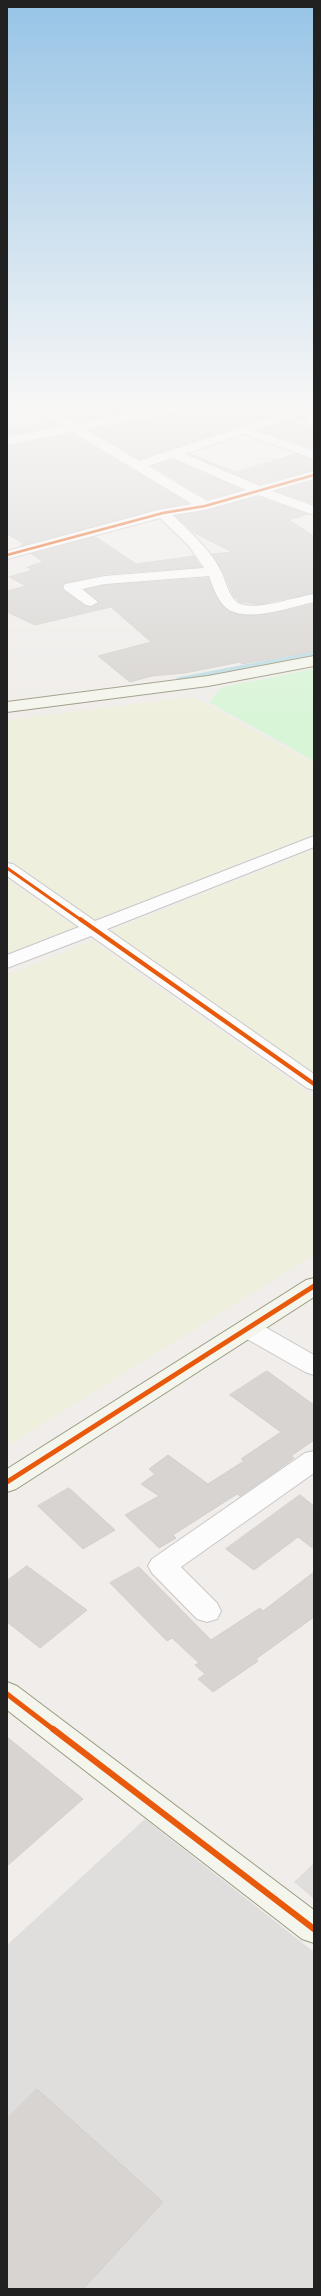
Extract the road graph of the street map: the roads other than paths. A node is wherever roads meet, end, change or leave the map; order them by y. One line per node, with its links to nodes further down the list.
1 (163, 513): 2 (street); 3 (street)
2 (7, 555)
3 (214, 571): 4 (street); 5 (street)
4 (314, 598)
5 (91, 602)
6 (314, 661): 7 (street)
7 (7, 707)
8 (314, 841): 10 (street)
9 (7, 868): 10 (street)
10 (93, 928): 11 (street); 12 (street)
11 (7, 962)
12 (314, 1084)
13 (314, 1286): 14 (street)
14 (249, 1329): 15 (street); 17 (street)
15 (314, 1366)
16 (314, 1460): 18 (street)
17 (7, 1482)
18 (207, 1611)
19 (7, 1694): 20 (street)
20 (314, 1929)

